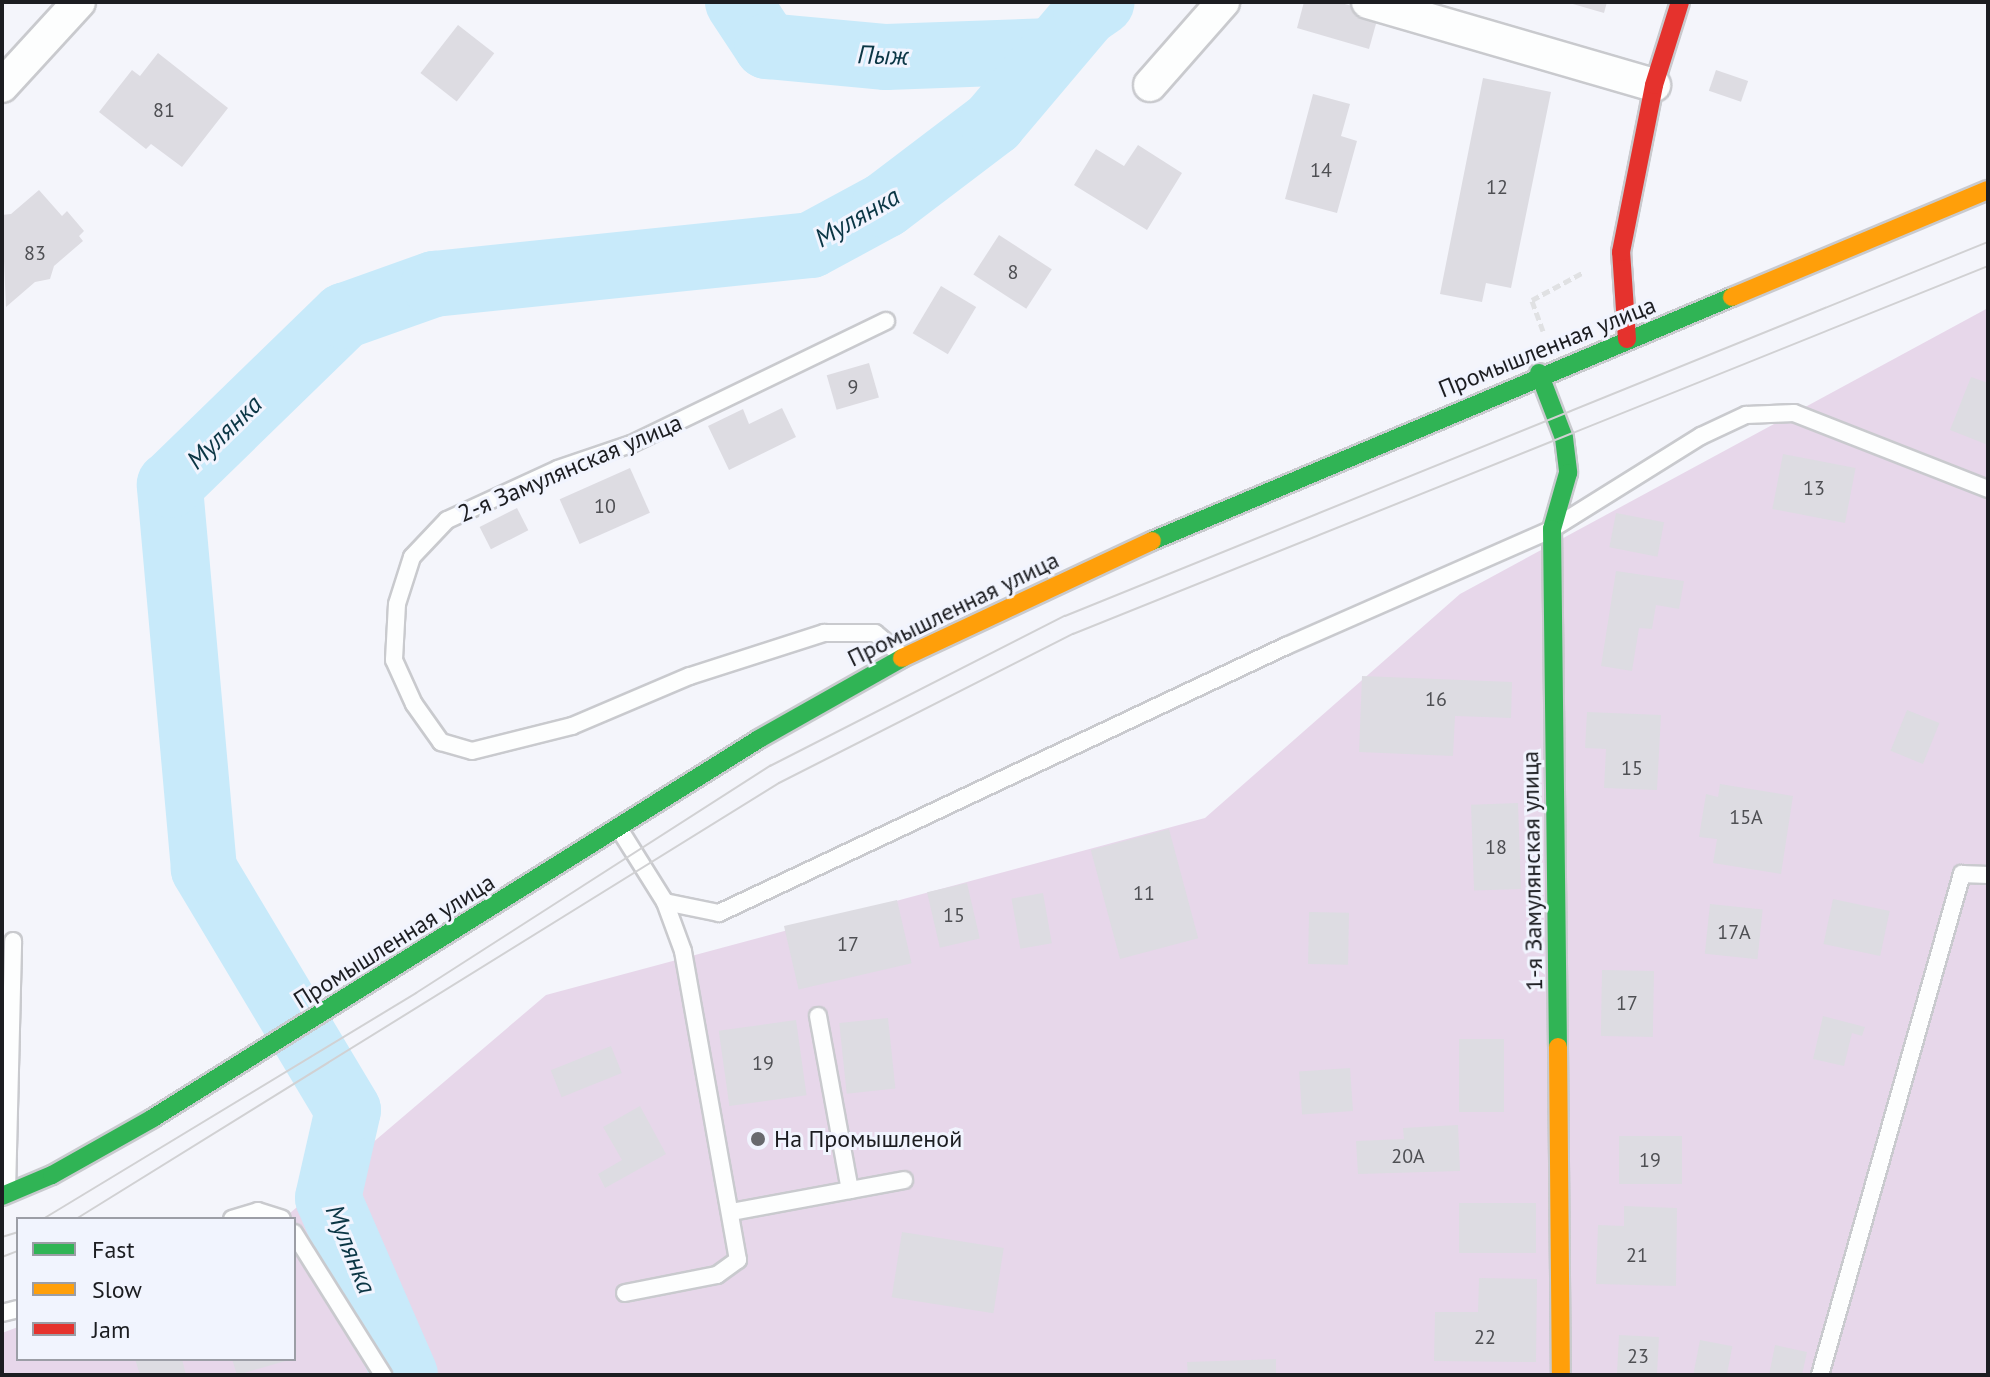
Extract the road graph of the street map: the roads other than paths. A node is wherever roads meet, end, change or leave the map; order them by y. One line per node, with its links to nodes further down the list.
1 (79, 2): 7 (street)
2 (1223, 2): 5 (street)
3 (1368, 2): 6 (street)
4 (1680, 2): 6 (street)
5 (1150, 85)
6 (1654, 85): 10 (street)
7 (2, 86)
8 (1988, 190): 10 (street, Промышленная улица)
9 (886, 321): 14 (lane, 2-я Замулянская улица)
10 (1627, 339): 11 (street, Промышленная улица)
11 (1539, 373): 13 (street, 1-я Замулянская улица); 14 (street, Промышленная улица)
12 (1988, 489): 13 (lane)
13 (1552, 529): 17 (lane); 29 (street, 1-я Замулянская улица)
14 (903, 657): 15 (street, Промышленная улица)
15 (618, 826): 17 (lane); 22 (street, Промышленная улица)
16 (1988, 875): 30 (lane)
17 (665, 902): 23 (lane)
18 (13, 941): 22 (lane)
19 (818, 1016): 21 (lane)
20 (904, 1180): 21 (lane)
21 (850, 1190): 23 (lane)
22 (5, 1195)
23 (732, 1212): 27 (lane)
24 (238, 1217): 25 (lane)
25 (276, 1217)
26 (296, 1236): 28 (lane)
27 (625, 1293)
28 (383, 1375)
29 (1561, 1375)
30 (1820, 1375)

